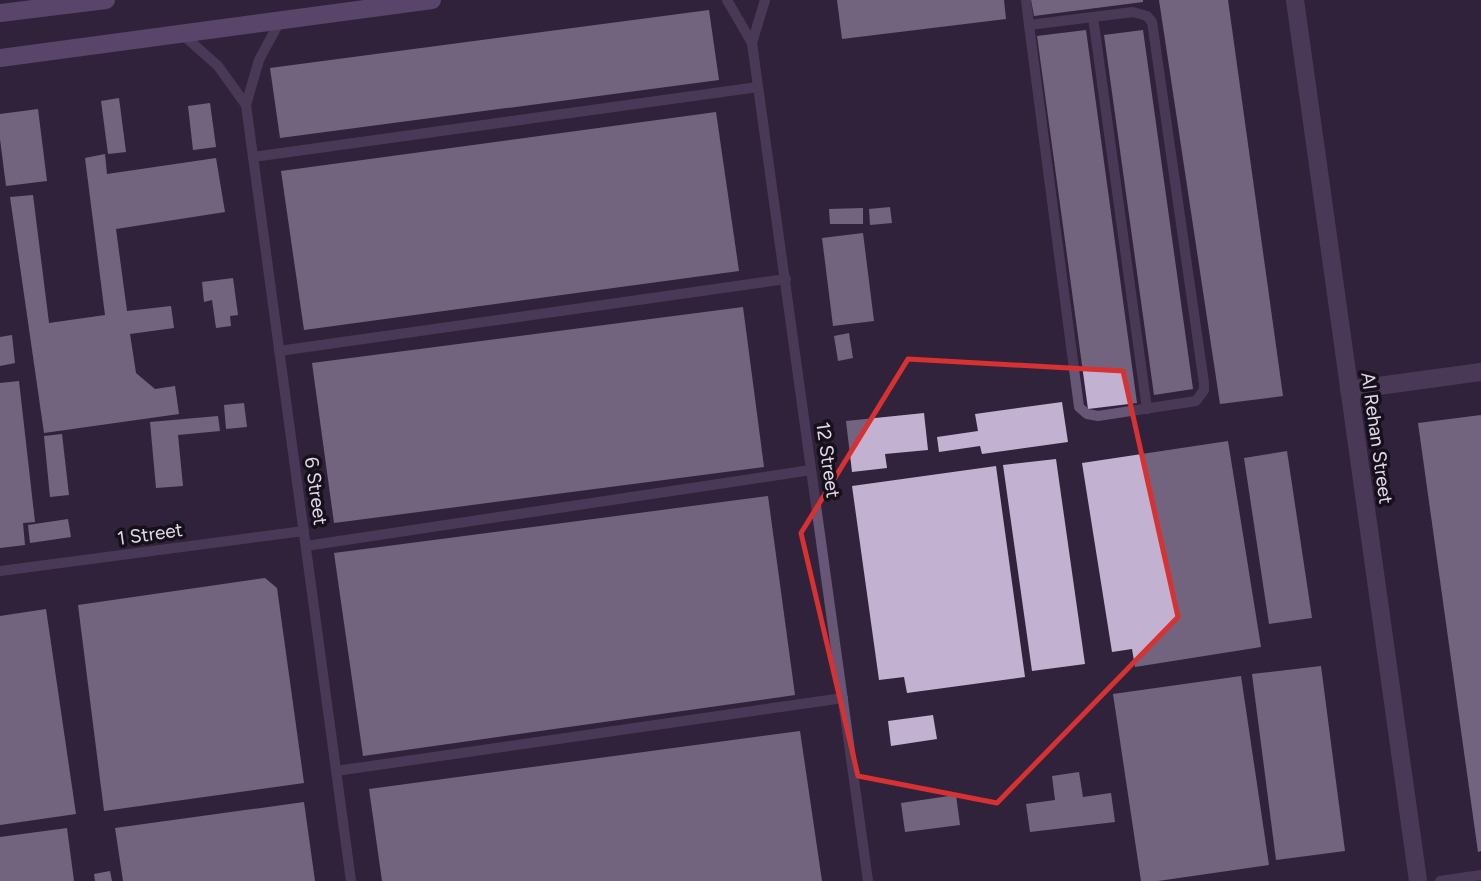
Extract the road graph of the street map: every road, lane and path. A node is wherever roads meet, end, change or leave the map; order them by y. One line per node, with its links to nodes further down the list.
1 (106, 0): 7 (main road)
2 (432, 0): 10 (main road)
3 (727, 0): 13 (lane, 12 Street)
4 (765, 0): 13 (lane, 12 Street)
5 (1026, 0): 11 (lane)
6 (1295, 0): 21 (street, Al Rehan Street)
7 (31, 5): 8 (main road)
8 (0, 13)
9 (1093, 17): 11 (lane); 22 (lane); 22 (lane)
10 (281, 19): 12 (main road); 16 (lane, 6 Street)
11 (1029, 25): 22 (lane)
12 (183, 34): 14 (main road); 16 (lane, 6 Street)
13 (752, 43): 15 (lane, 12 Street)
14 (0, 58)
15 (758, 87): 17 (lane); 18 (lane, 12 Street)
16 (246, 105): 17 (lane, 6 Street)
17 (253, 157): 19 (lane, 6 Street)
18 (786, 279): 19 (lane); 23 (lane, 12 Street)
19 (279, 351): 24 (lane, 6 Street)
20 (1481, 372): 21 (street)
21 (1349, 390): 32 (street, Al Rehan Street)
22 (1147, 409)
23 (811, 470): 25 (lane); 27 (lane, 12 Street)
24 (304, 531): 25 (lane, 6 Street); 26 (lane, 1 Street)
25 (306, 546): 28 (lane, 6 Street)
26 (0, 571)
27 (843, 698): 28 (lane); 31 (lane, 12 Street)
28 (336, 771): 30 (lane, 6 Street)
29 (1481, 876): 33 (lane)
30 (351, 881)
31 (868, 881)
32 (1418, 881)
33 (1440, 881)

